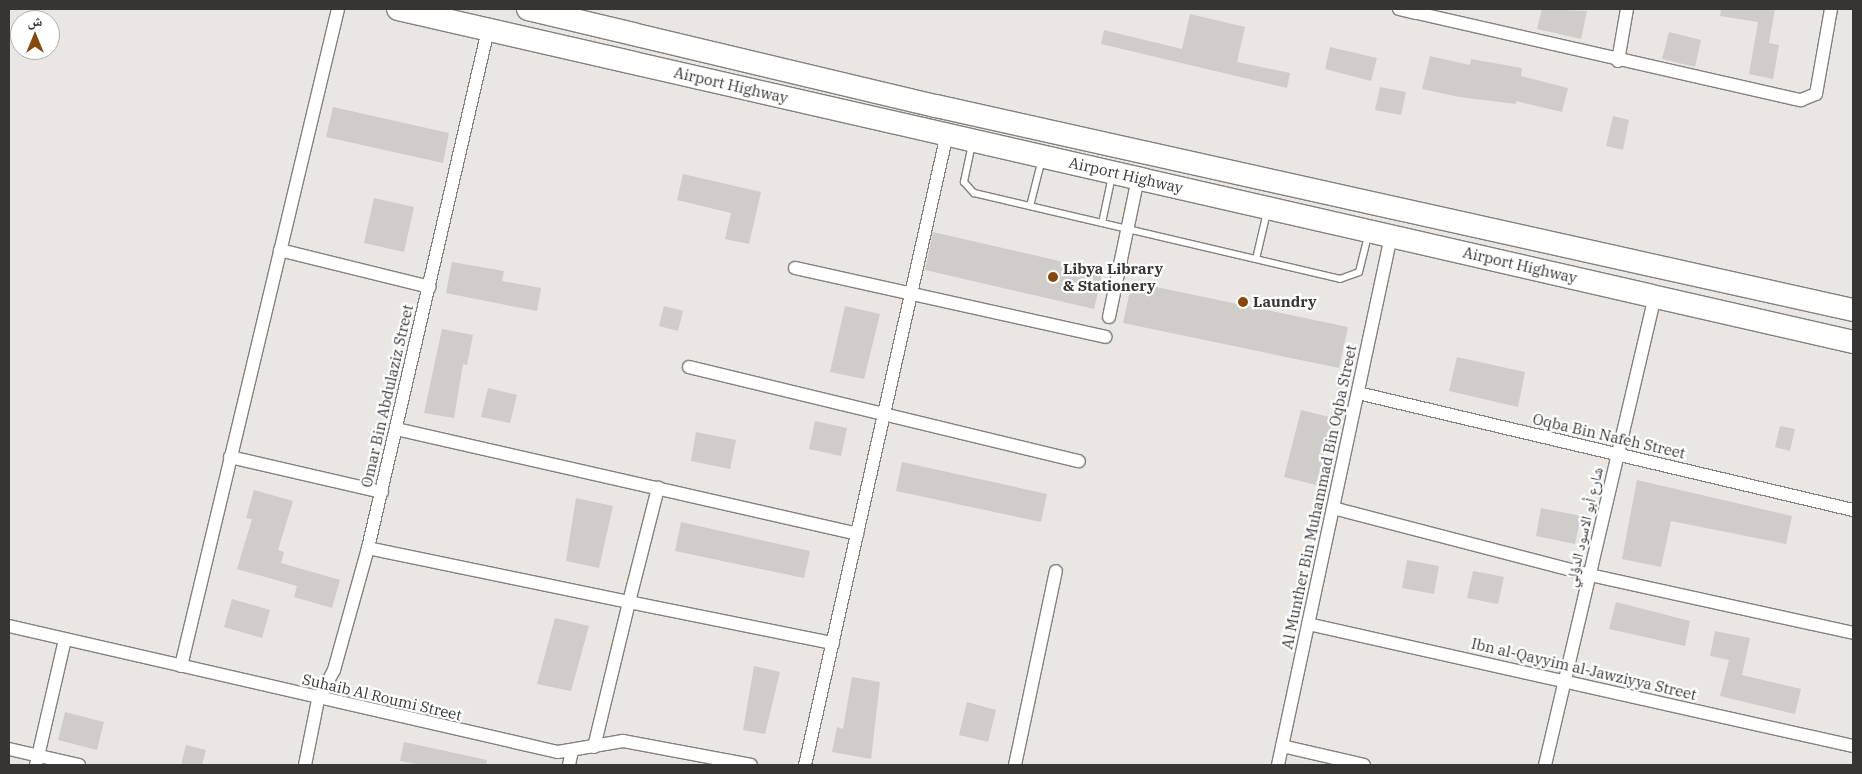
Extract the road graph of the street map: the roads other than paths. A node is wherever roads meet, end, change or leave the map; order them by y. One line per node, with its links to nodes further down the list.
1 (338, 9): 21 (street)
2 (398, 9): 8 (highway, Airport Highway)
3 (528, 9): 27 (highway, Airport Highway)
4 (1399, 9): 7 (street)
5 (1627, 9): 9 (street)
6 (1831, 9): 9 (street)
7 (1417, 11): 9 (street)
8 (488, 30): 10 (highway, Airport Highway); 24 (street, Omar Bin Abdulaziz Street)
9 (1618, 61)
10 (947, 134): 11 (highway, Airport Highway); 25 (street)
11 (973, 140): 12 (highway, Airport Highway); 15 (lane)
12 (1043, 156): 13 (highway, Airport Highway); 15 (lane)
13 (1113, 172): 14 (highway, Airport Highway); 17 (lane)
14 (1138, 178): 16 (highway, Airport Highway); 18 (street)
15 (1030, 206): 17 (lane)
16 (1268, 208): 19 (highway, Airport Highway); 22 (lane)
17 (1102, 223): 18 (lane)
18 (1128, 229): 22 (lane); 28 (street)
19 (1369, 230): 20 (highway, Airport Highway); 22 (lane)
20 (1391, 236): 26 (highway, Airport Highway); 32 (street, Al Munther Bin Muhammad Bin Oqba Street)
21 (280, 250): 24 (street); 36 (street)
22 (1256, 259)
23 (795, 268): 25 (street)
24 (429, 287): 34 (street, Omar Bin Abdulaziz Street)
25 (911, 294): 29 (street); 33 (street)
26 (1655, 296): 30 (highway, Airport Highway); 35 (street, شارع أبو الاسود الدؤلي)
27 (1853, 310)
28 (1109, 317)
29 (1105, 337)
30 (1853, 342)
31 (689, 367): 33 (street)
32 (1358, 393): 35 (street, Oqba Bin Nafeh Street); 40 (street, Al Munther Bin Muhammad Bin Oqba Street)
33 (884, 414): 37 (street); 42 (street)
34 (396, 429): 38 (street); 39 (street, Omar Bin Abdulaziz Street)
35 (1618, 454): 41 (street, Oqba Bin Nafeh Street); 45 (street, شارع أبو الاسود الدؤلي)
36 (230, 456): 39 (street); 52 (street)
37 (1079, 461)
38 (658, 488): 42 (street); 46 (street)
39 (382, 492): 43 (street, Omar Bin Abdulaziz Street)
40 (1333, 508): 45 (street); 47 (street, Al Munther Bin Muhammad Bin Oqba Street)
41 (1853, 510)
42 (857, 534): 51 (street)
43 (368, 548): 46 (street); 54 (street, Omar Bin Abdulaziz Street)
44 (1056, 571): 66 (street)
45 (1590, 575): 49 (street); 53 (street, شارع أبو الاسود الدؤلي)
46 (629, 602): 51 (street); 57 (street)
47 (1308, 624): 53 (street, Ibn al-Qayyim al-Jawziyya Street); 55 (street, Al Munther Bin Muhammad Bin Oqba Street)
48 (9, 626): 50 (street, Suhaib Al Roumi Street)
49 (1853, 633)
50 (65, 639): 52 (street, Suhaib Al Roumi Street); 60 (street)
51 (833, 643): 65 (street)
52 (180, 666): 54 (street, Suhaib Al Roumi Street)
53 (1565, 681): 56 (street, Ibn al-Qayyim al-Jawziyya Street); 69 (street, شارع أبو الاسود الدؤلي)
54 (318, 700): 59 (street, Suhaib Al Roumi Street); 62 (street, Omar Bin Abdulaziz Street)
55 (1282, 746): 67 (street, Al Munther Bin Muhammad Bin Oqba Street); 68 (street)
56 (1853, 746)
57 (594, 747): 59 (street, Suhaib Al Roumi Street); 64 (street, Suhaib Al Roumi Street)
58 (9, 749): 60 (street)
59 (572, 751): 63 (street)
60 (37, 761): 61 (street)
61 (79, 765)
62 (305, 765)
63 (569, 765)
64 (751, 765)
65 (805, 765)
66 (1015, 765)
67 (1278, 765)
68 (1364, 765)
69 (1545, 765)

